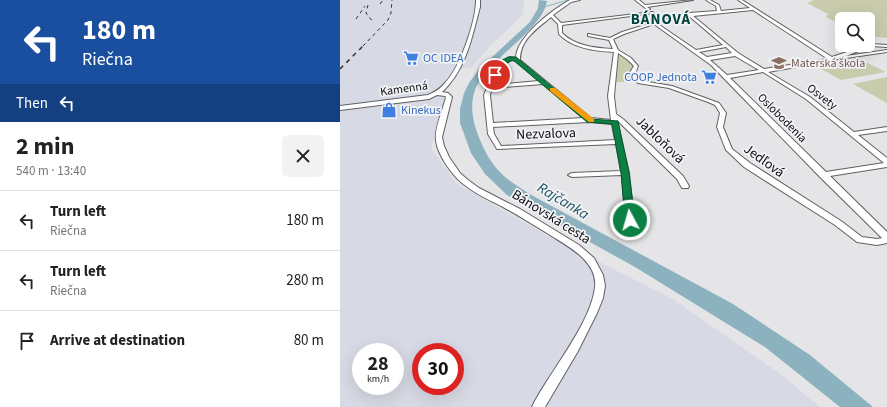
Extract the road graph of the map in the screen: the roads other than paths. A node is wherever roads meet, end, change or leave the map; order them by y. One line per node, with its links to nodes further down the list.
1 (478, 0): 31 (street, Kamenná)
2 (569, 0): 3 (street); 13 (street)
3 (578, 0)
4 (637, 0): 8 (street)
5 (691, 0): 8 (street)
6 (708, 0): 11 (street)
7 (740, 0): 9 (street)
8 (644, 6): 10 (street)
9 (754, 9): 11 (street); 25 (street)
10 (652, 12): 14 (street); 15 (street)
11 (719, 12): 12 (street)
12 (689, 14): 14 (street); 18 (street, Osvety)
13 (551, 15): 15 (street); 26 (street)
14 (654, 21): 17 (street); 21 (street, Oslobodenia)
15 (560, 24): 20 (street)
16 (589, 35): 17 (street)
17 (611, 39): 20 (street)
18 (726, 46): 21 (street); 23 (street, Osvety)
19 (887, 46): 25 (street)
20 (616, 51): 33 (street, Jabloňová); 45 (street, Jedľová)
21 (695, 51): 24 (street, Oslobodenia)
22 (887, 51): 25 (street)
23 (736, 54): 24 (street); 27 (street, Osvety)
24 (706, 59): 28 (street, Oslobodenia)
25 (832, 59): 27 (street)
26 (518, 60): 29 (street); 30 (street)
27 (765, 71): 28 (street); 37 (street, Osvety)
28 (726, 77): 42 (street, Oslobodenia)
29 (543, 82): 30 (street); 34 (street)
30 (490, 87): 35 (street)
31 (439, 94): 32 (street, Kamenná); 46 (street, Bánovská cesta)
32 (340, 108)
33 (614, 119): 34 (street); 38 (street, Jabloňová); 43 (street, Jabloňová)
34 (589, 120): 35 (street)
35 (490, 125): 38 (street, Nezvalova)
36 (887, 129): 37 (street)
37 (852, 134): 39 (street, Osvety)
38 (619, 142): 40 (street, Jabloňová)
39 (887, 163): 42 (street)
40 (625, 173): 41 (street); 44 (street, Jabloňová)
41 (572, 175)
42 (823, 175): 45 (street, Oslobodenia)
43 (685, 186)
44 (630, 220)
45 (887, 238)
46 (538, 407)

